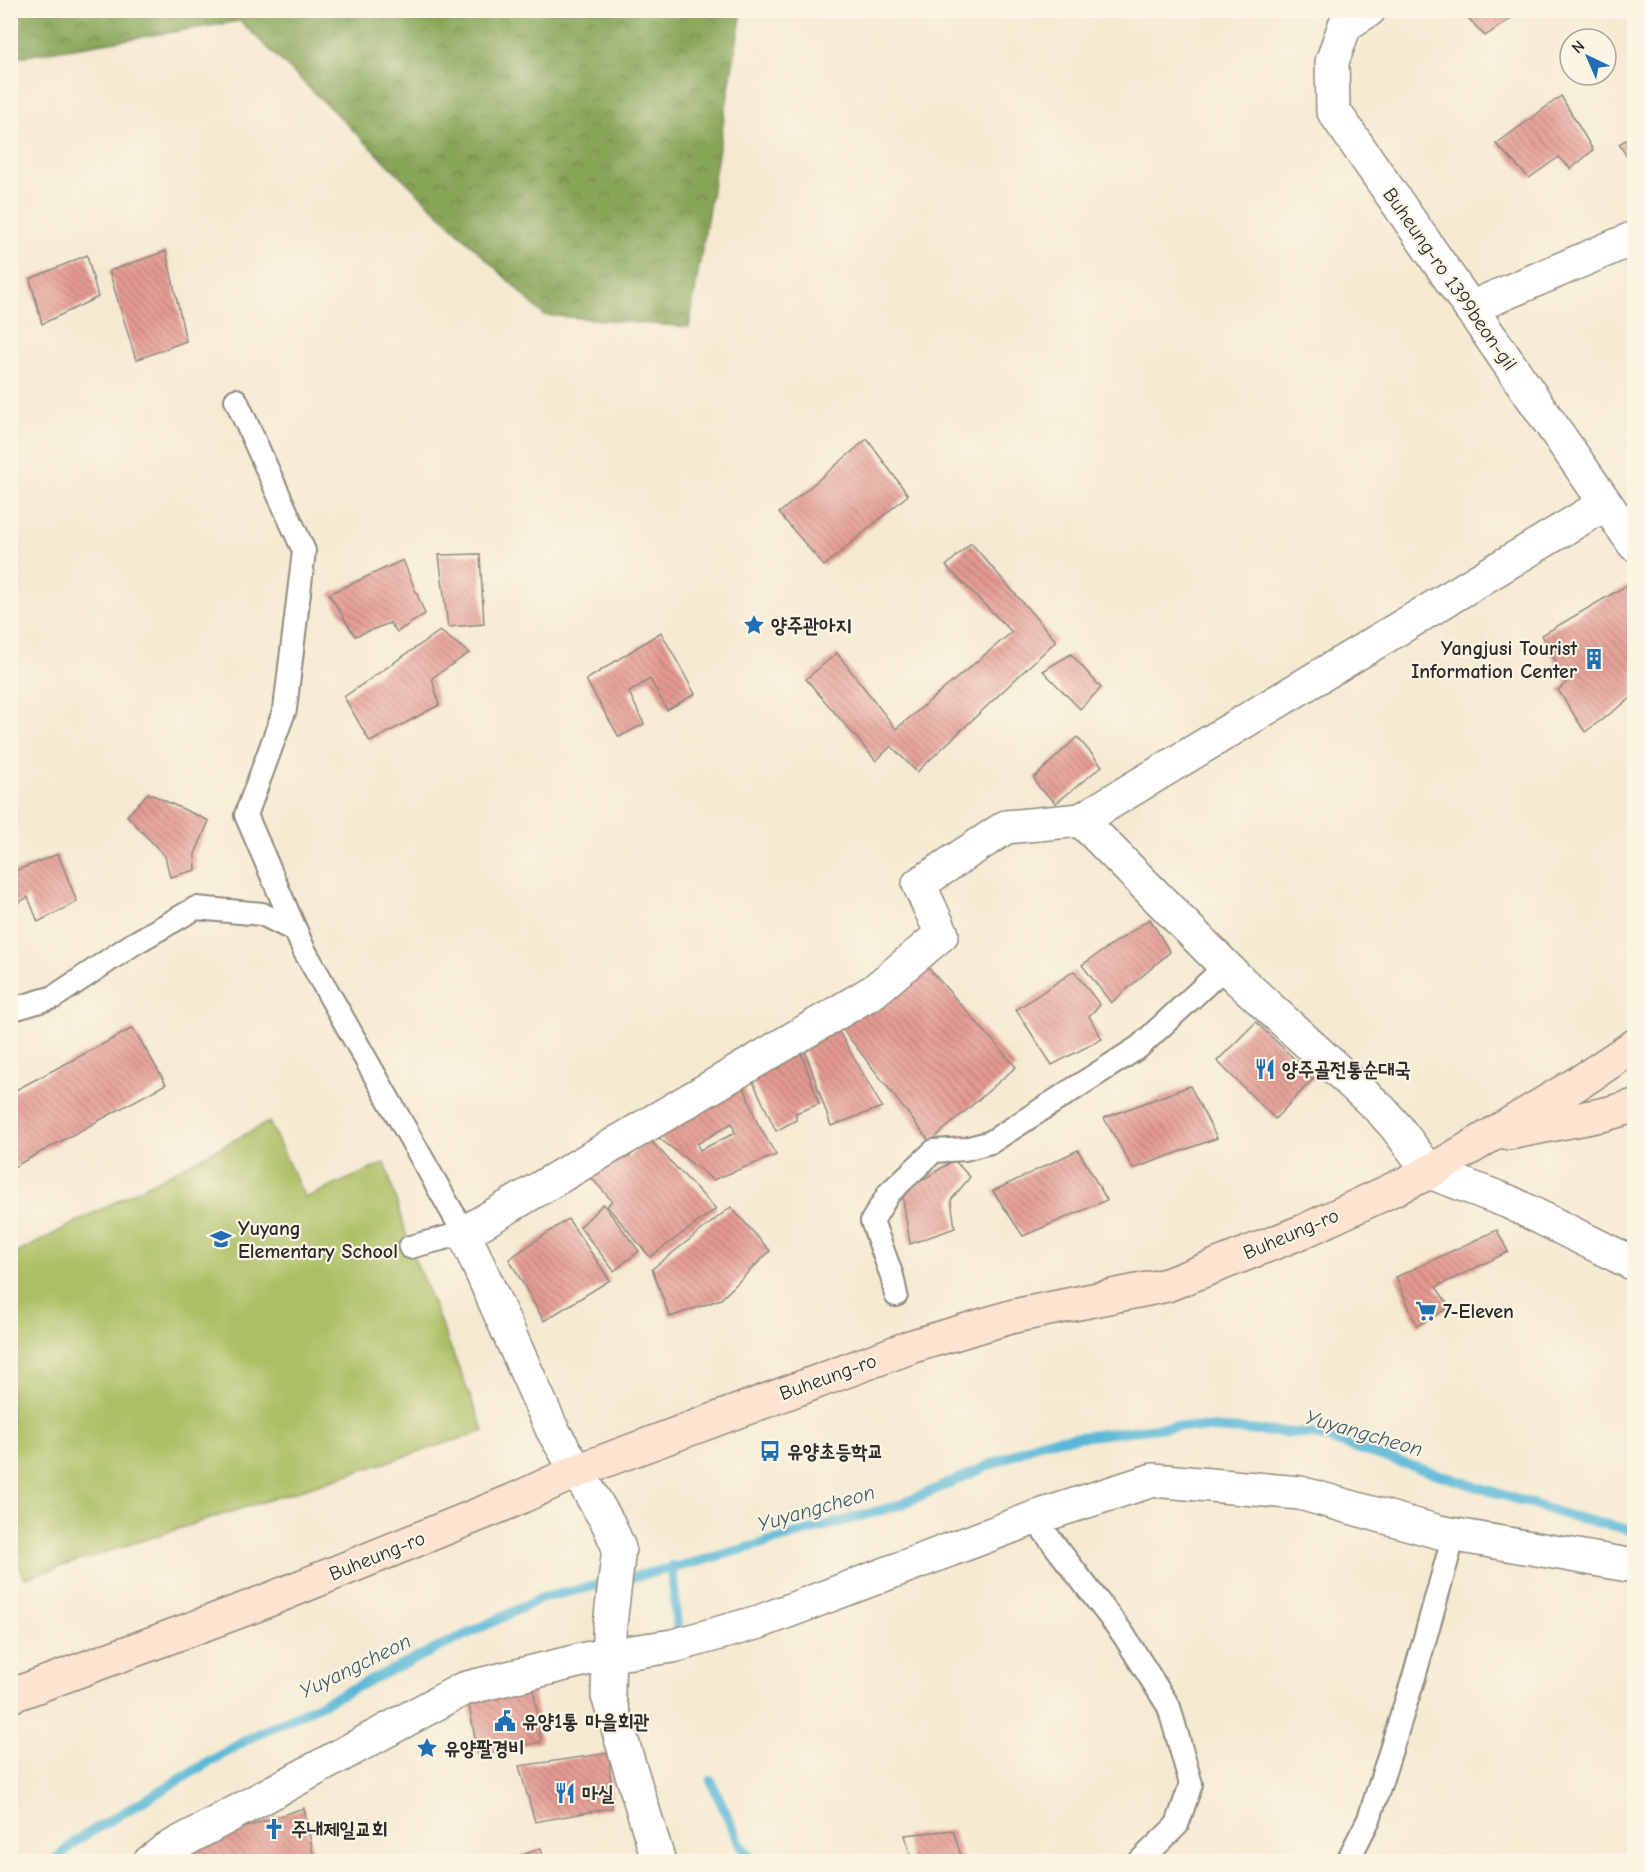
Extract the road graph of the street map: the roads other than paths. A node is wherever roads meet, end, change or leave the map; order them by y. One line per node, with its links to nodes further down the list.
1 (1369, 10): 3 (street, Buheung-ro 1399beon-gil)
2 (1635, 238): 3 (street)
3 (1470, 308): 5 (street, Buheung-ro 1399beon-gil)
4 (236, 400): 8 (lane)
5 (1605, 504): 6 (street, Buheung-ro 1399beon-gil); 7 (street)
6 (1634, 542)
7 (1081, 820): 9 (street); 15 (street)
8 (296, 931): 10 (lane); 15 (lane)
9 (1226, 966): 14 (street); 18 (lane)
10 (14, 1007)
11 (1635, 1046): 13 (main road, Buheung-ro)
12 (1635, 1106): 13 (main road)
13 (1483, 1138): 14 (main road, Buheung-ro)
14 (1430, 1172): 17 (street); 19 (main road, Buheung-ro)
15 (464, 1233): 16 (lane); 19 (street)
16 (410, 1247)
17 (1635, 1264)
18 (896, 1295)
19 (577, 1471): 23 (street); 24 (main road, Buheung-ro)
20 (1034, 1518): 21 (street); 23 (street); 27 (lane)
21 (1454, 1535): 22 (street); 28 (lane)
22 (1635, 1566)
23 (609, 1645): 25 (street); 26 (street)
24 (10, 1696)
25 (150, 1862)
26 (659, 1862)
27 (1139, 1862)
28 (1347, 1862)

